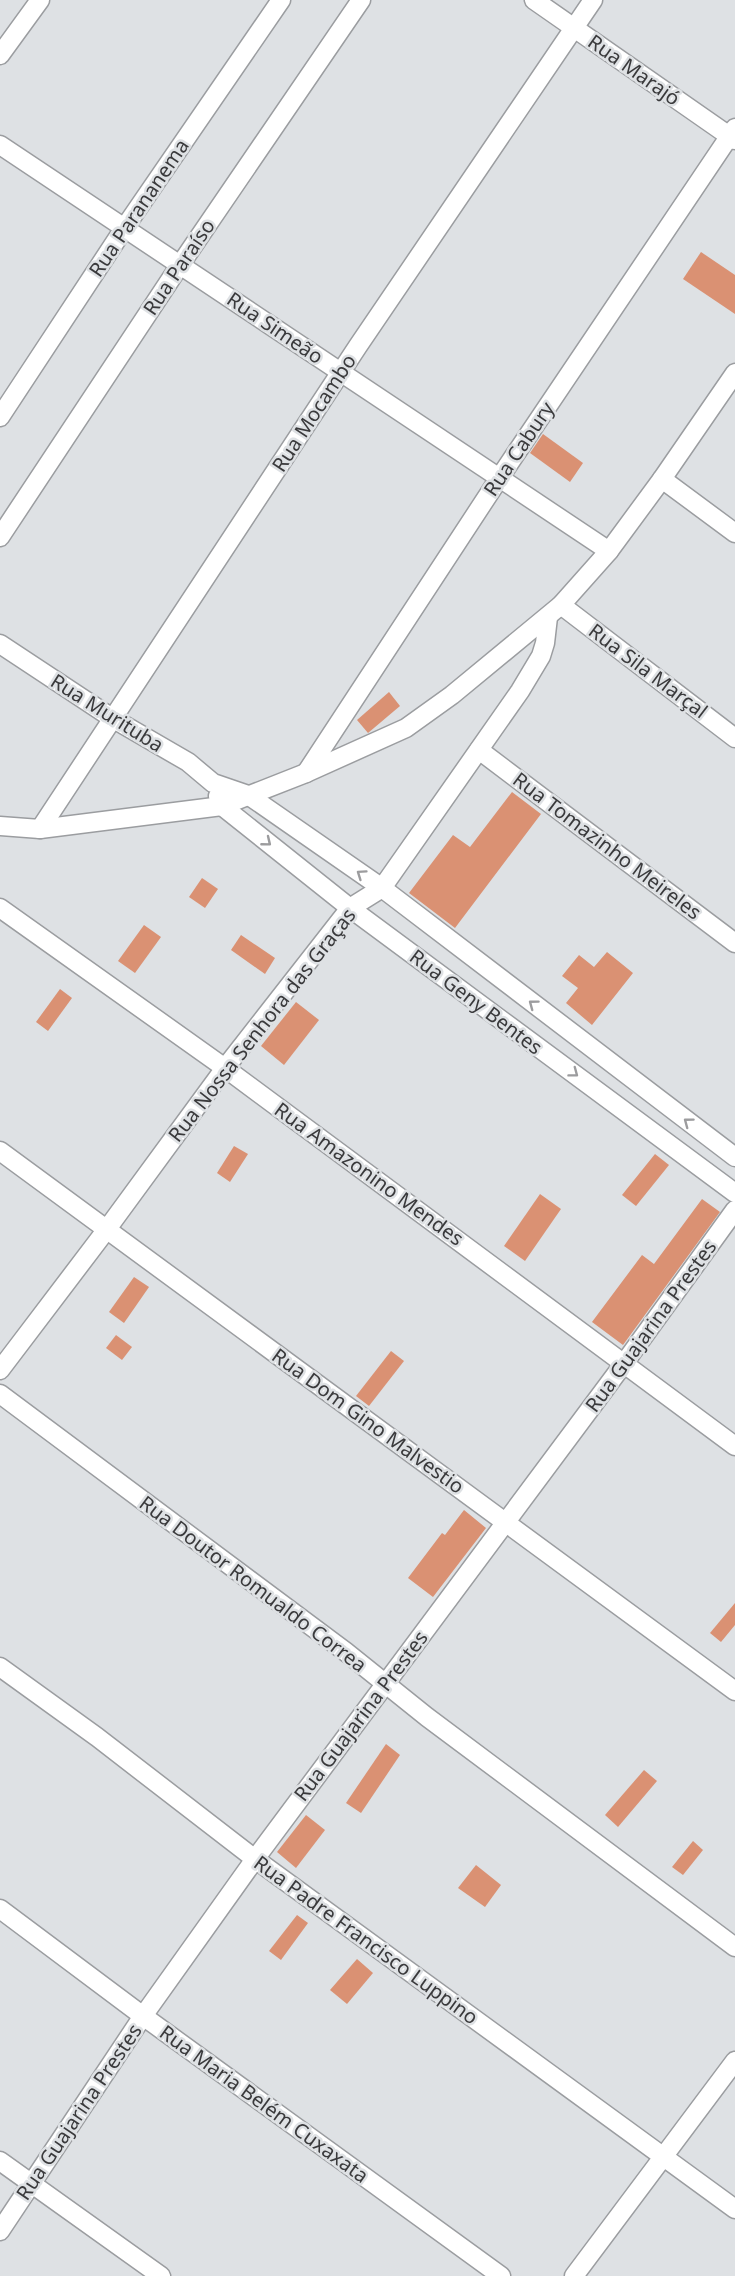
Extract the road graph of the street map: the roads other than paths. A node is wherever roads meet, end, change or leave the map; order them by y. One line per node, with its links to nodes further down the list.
1 (40, 0): 7 (street)
2 (281, 0): 10 (street, Rua Parananema)
3 (362, 0): 11 (street, Rua Paraíso)
4 (534, 0): 6 (street, Rua Marajó)
5 (593, 0): 6 (street, Rua Mocambo)
6 (574, 28): 8 (street, Rua Marajó); 12 (street, Rua Mocambo)
7 (0, 55)
8 (733, 135): 15 (street, Rua Cabury)
9 (0, 145): 10 (street, Rua Simeão)
10 (125, 227): 11 (street, Rua Simeão); 14 (street, Rua Parananema)
11 (180, 265): 12 (street, Rua Simeão); 18 (street, Rua Paraíso)
12 (341, 373): 15 (street, Rua Simeão); 22 (street, Rua Mocambo)
13 (735, 373): 16 (street)
14 (0, 417)
15 (500, 477): 19 (street, Rua Simeão); 25 (street, Rua Cabury)
16 (662, 479): 17 (street); 19 (street)
17 (735, 533)
18 (0, 537)
19 (609, 551): 20 (street)
20 (555, 611): 23 (street, Rua Sila Marçal); 24 (street, Rua Nossa Senhora das Graças); 25 (street)
21 (0, 644): 22 (street, Rua Murituba)
22 (112, 718): 26 (street, Rua Murituba); 30 (street, Rua Mocambo)
23 (735, 738)
24 (479, 750): 31 (street, Rua Nossa Senhora das Graças); 34 (street, Rua Tomazinho Meireles)
25 (306, 772): 27 (street)
26 (213, 783): 27 (street, Rua Murituba); 28 (street, Rua Murituba)
27 (248, 795): 28 (street); 31 (street, Rua Geny Bentes, one-way to 27)
28 (222, 806): 30 (street); 33 (street, Rua Geny Bentes, one-way to 33)
29 (0, 826): 30 (street)
30 (40, 829)
31 (382, 888): 33 (street, Rua Nossa Senhora das Graças); 37 (street, Rua Geny Bentes, one-way to 31)
32 (0, 908): 35 (street, Rua Amazonino Mendes)
33 (350, 908): 35 (street, Rua Nossa Senhora das Graças); 38 (street, Rua Geny Bentes, one-way to 38)
34 (735, 943)
35 (225, 1068): 40 (street, Rua Nossa Senhora das Graças); 41 (street, Rua Amazonino Mendes)
36 (0, 1151): 40 (street, Rua Dom Gino Malvestio)
37 (735, 1157)
38 (735, 1193)
39 (735, 1210): 41 (street, Rua Guajarina Prestes)
40 (107, 1229): 42 (street, Rua Nossa Senhora das Graças); 45 (street, Rua Dom Gino Malvestio)
41 (625, 1362): 44 (street, Rua Amazonino Mendes); 45 (street, Rua Guajarina Prestes)
42 (0, 1370)
43 (0, 1394): 47 (street, Rua Doutor Romualdo Correa)
44 (735, 1446)
45 (507, 1522): 47 (street, Rua Guajarina Prestes); 48 (street, Rua Dom Gino Malvestio)
46 (0, 1667): 49 (street, Rua Padre Francisco Luppino)
47 (385, 1684): 49 (street, Rua Guajarina Prestes); 51 (street, Rua Doutor Romualdo Correa)
48 (735, 1691)
49 (255, 1859): 52 (street, Rua Guajarina Prestes); 54 (street, Rua Padre Francisco Luppino)
50 (0, 1910): 52 (street, Rua Maria Belém Cuxaxata)
51 (735, 1947)
52 (143, 2016): 56 (street, Rua Guajarina Prestes); 60 (street, Rua Maria Belém Cuxaxata)
53 (735, 2061): 54 (street)
54 (664, 2157): 57 (street, Rua Padre Francisco Luppino); 61 (street)
55 (0, 2161): 56 (street)
56 (32, 2184): 58 (street, Rua Guajarina Prestes); 59 (street)
57 (735, 2209)
58 (0, 2231)
59 (161, 2276)
60 (501, 2276)
61 (574, 2276)

